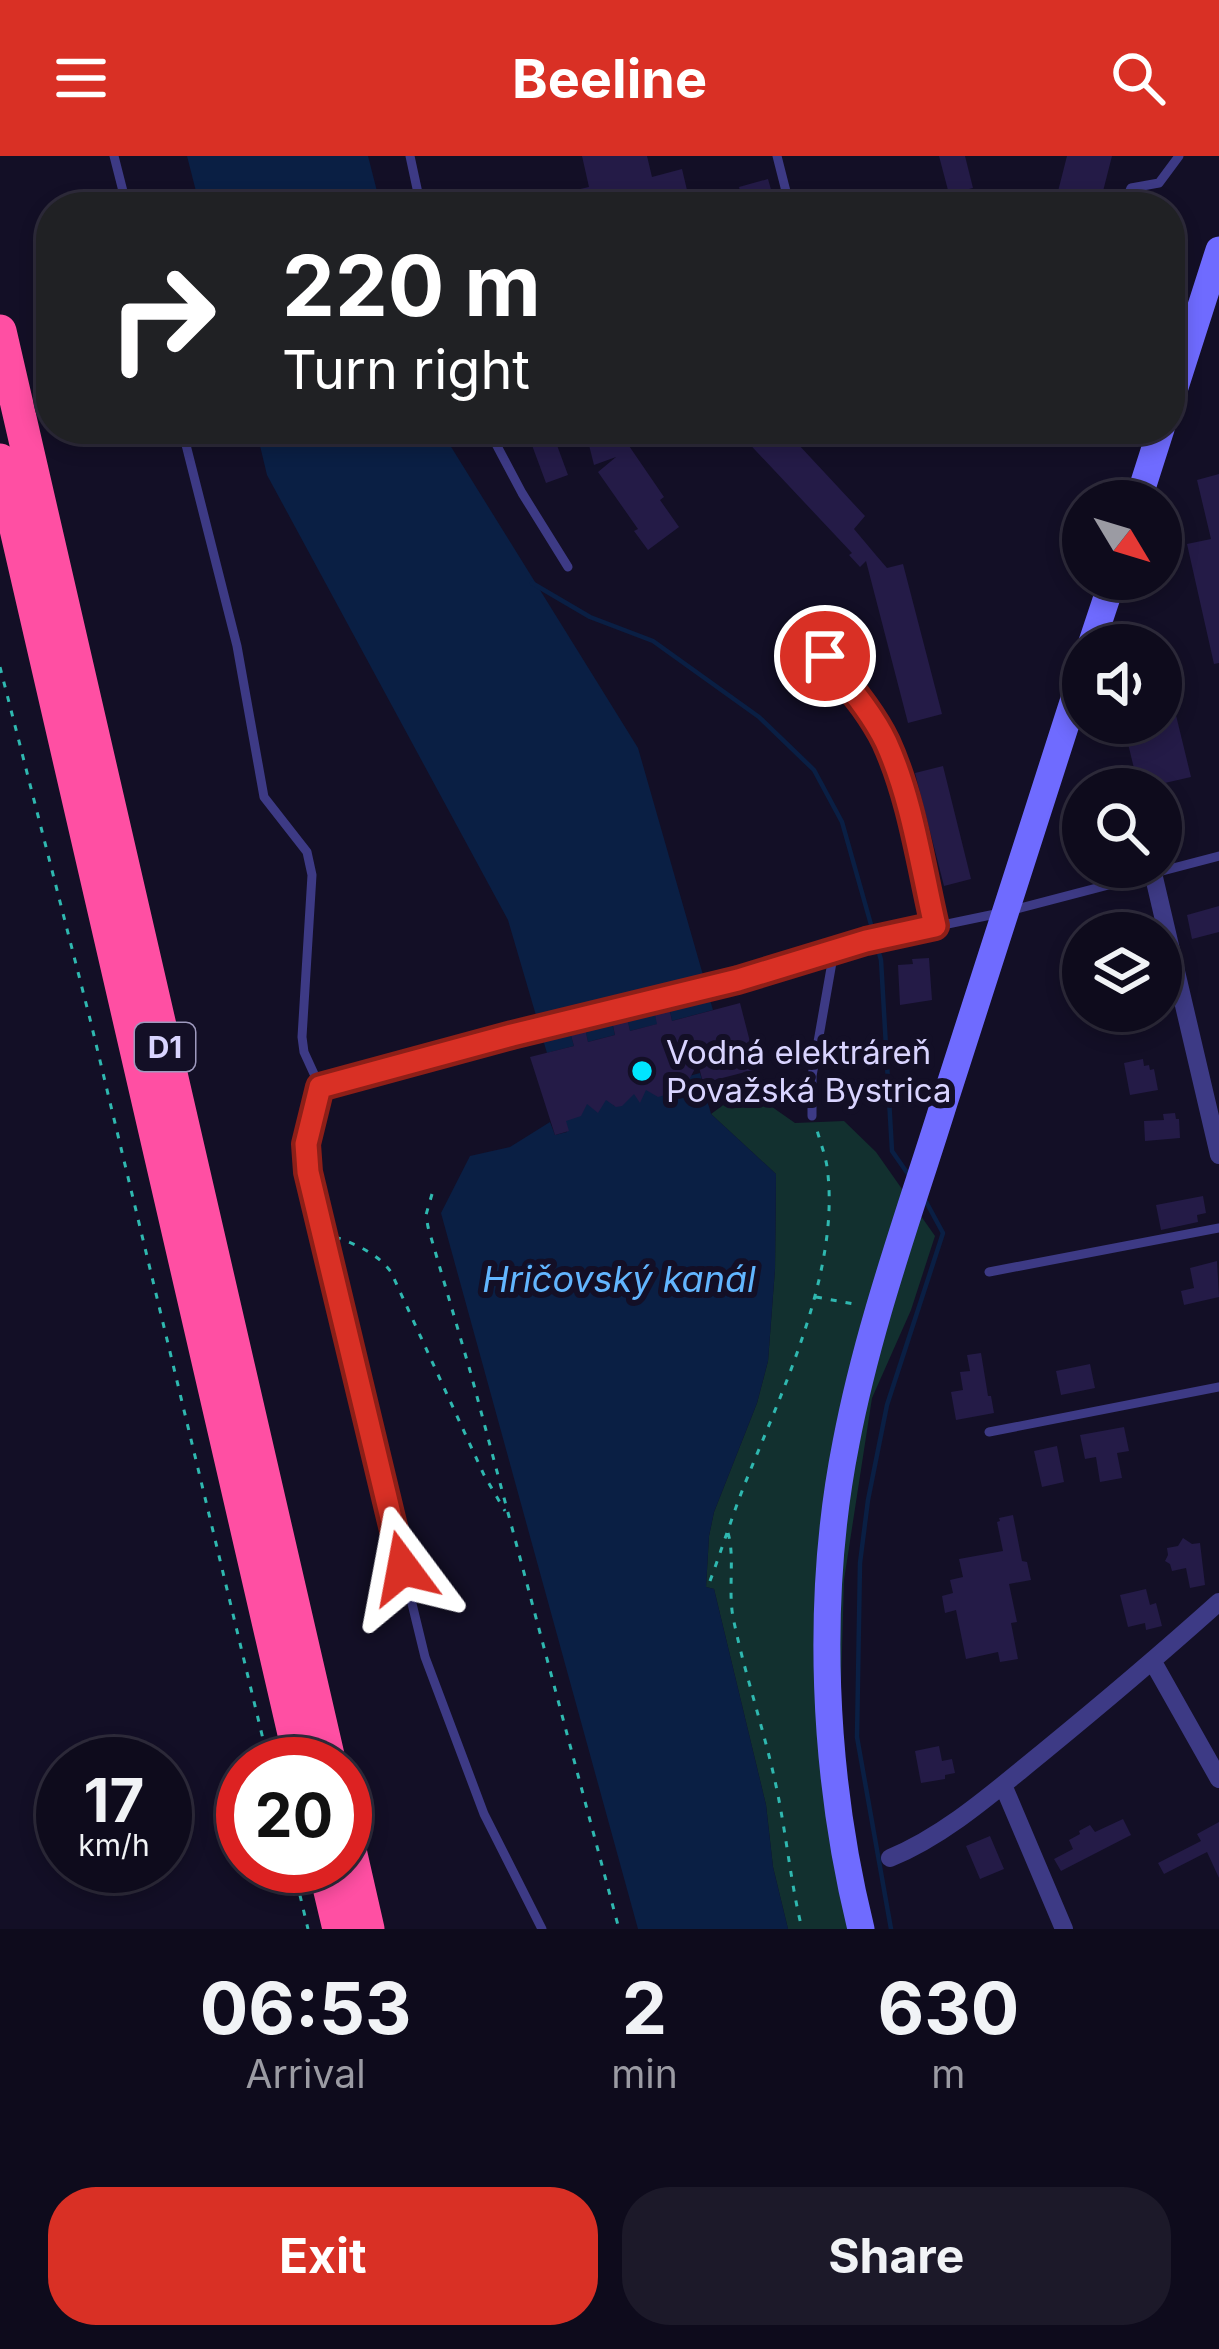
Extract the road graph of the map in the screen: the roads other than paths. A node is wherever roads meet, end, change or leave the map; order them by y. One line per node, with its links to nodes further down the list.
1 (114, 156): 5 (lane)
2 (410, 156): 6 (lane)
3 (777, 156): 7 (lane)
4 (1179, 156): 8 (lane)
5 (123, 192)
6 (418, 192)
7 (786, 192)
8 (1129, 192)
9 (1219, 250): 11 (main road)
10 (0, 331): 37 (highway, D1)
11 (1185, 356)
12 (186, 444): 27 (lane)
13 (496, 444): 17 (lane)
14 (1156, 444): 16 (main road)
15 (0, 460): 36 (highway, D1)
16 (1145, 480)
17 (568, 567)
18 (825, 656): 25 (lane)
19 (1062, 735): 24 (main road)
20 (1219, 856): 21 (lane)
21 (1182, 866)
22 (1096, 888): 24 (lane)
23 (1157, 888): 29 (street)
24 (1005, 912): 25 (lane); 46 (main road)
25 (935, 926): 26 (lane)
26 (833, 951): 27 (lane); 28 (lane)
27 (320, 1087): 45 (lane)
28 (812, 1116)
29 (1219, 1155)
30 (1219, 1228): 31 (lane)
31 (989, 1272)
32 (1219, 1387): 33 (lane)
33 (989, 1432)
34 (1219, 1602): 35 (street)
35 (1153, 1662): 38 (street); 39 (street)
36 (295, 1737)
37 (324, 1737)
38 (1219, 1780)
39 (1004, 1785): 40 (street); 47 (street)
40 (890, 1858)
41 (330, 1893): 43 (highway)
42 (360, 1893): 44 (highway)
43 (339, 1929)
44 (368, 1929)
45 (542, 1929)
46 (861, 1929)
47 (1064, 1929)

